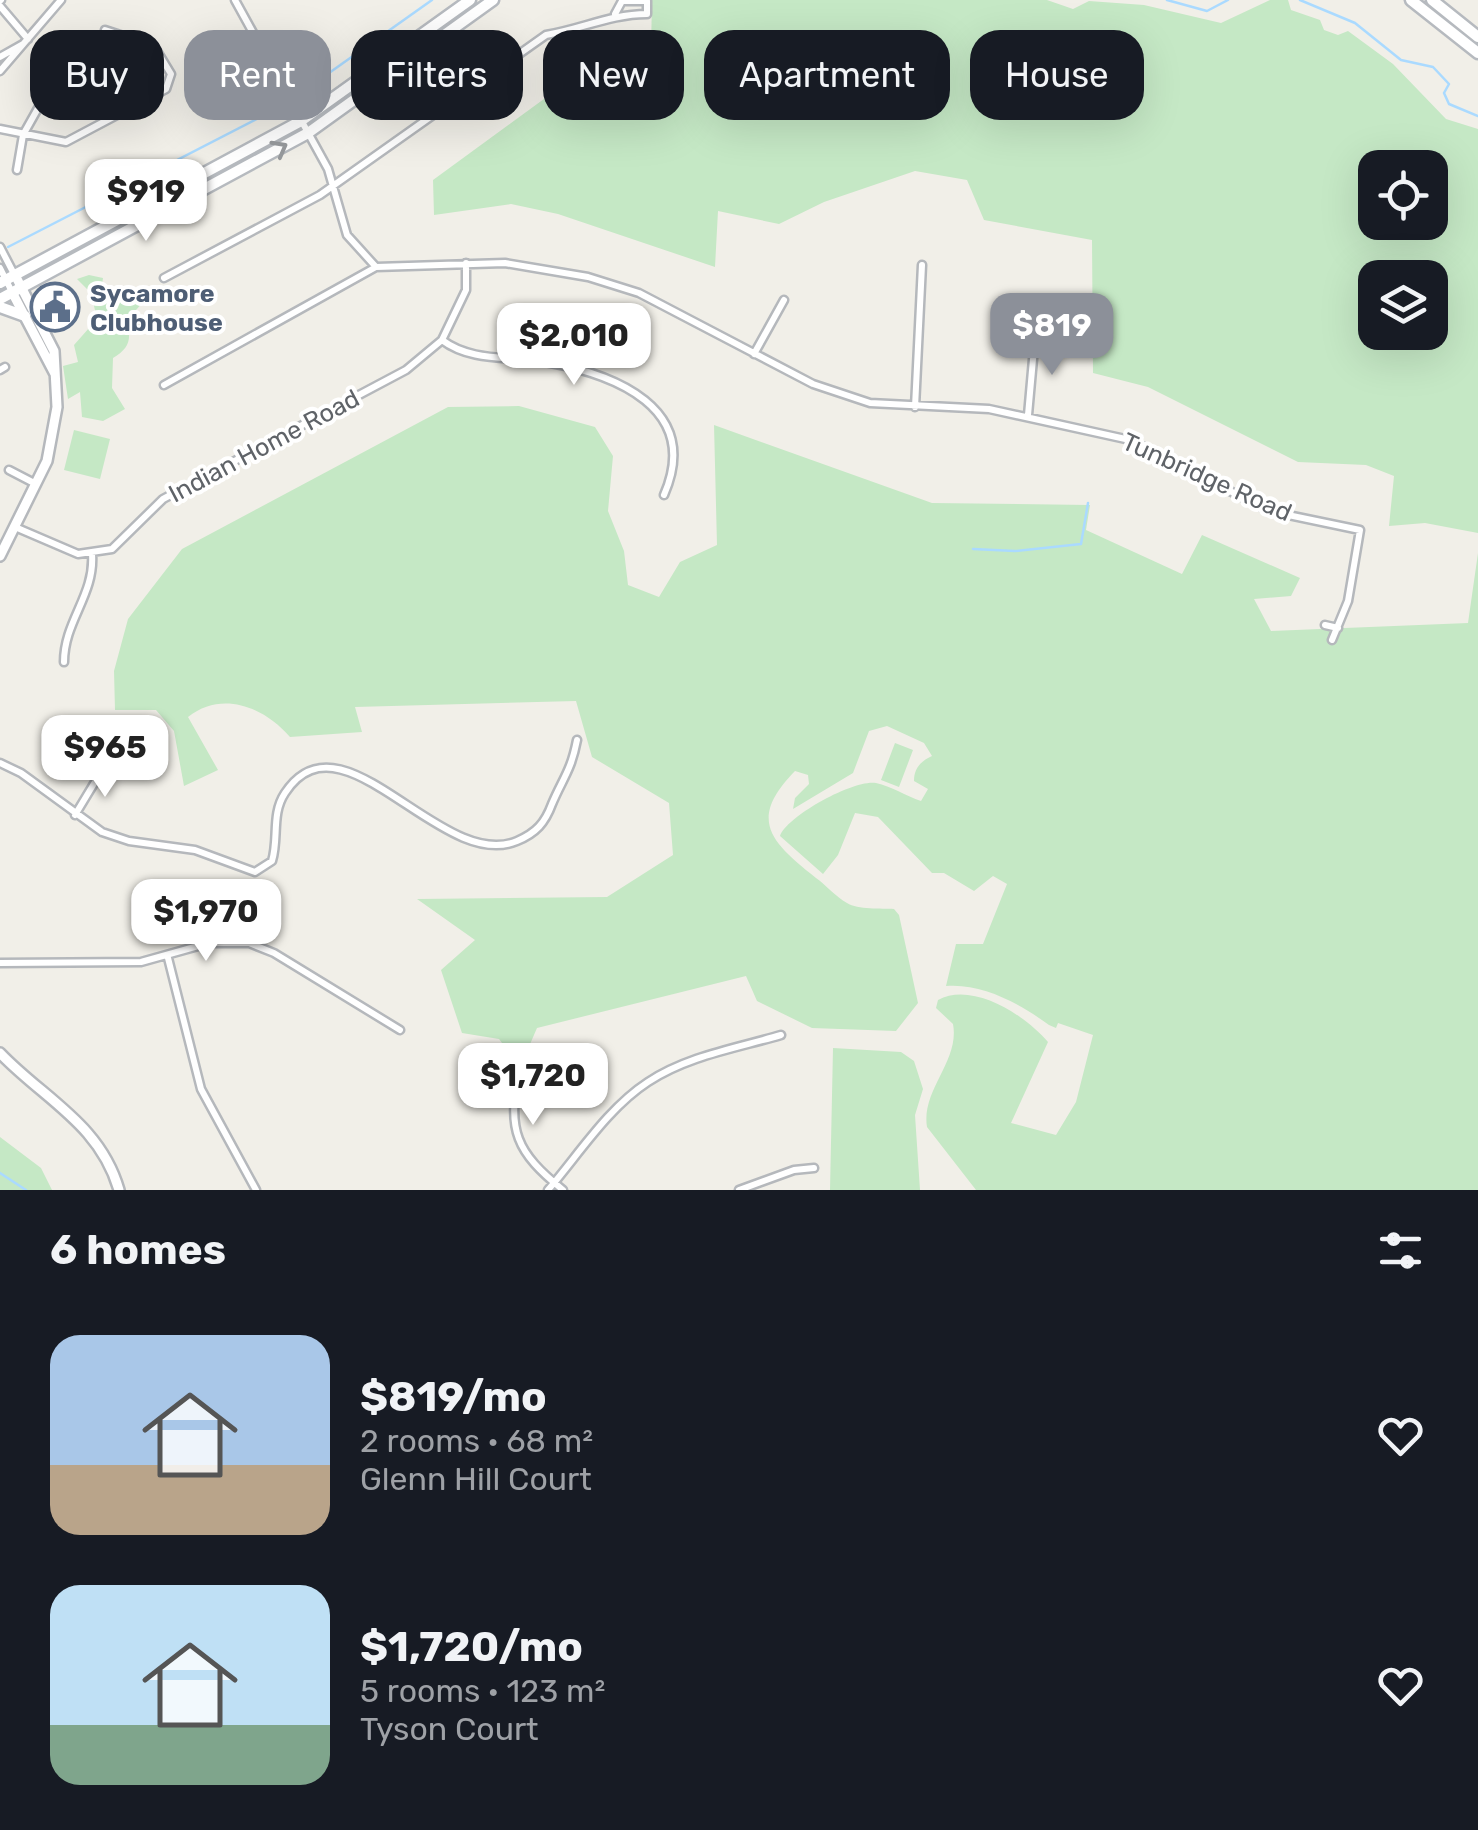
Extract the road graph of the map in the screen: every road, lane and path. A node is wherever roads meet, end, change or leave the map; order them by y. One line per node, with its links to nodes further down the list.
1 (61, 0): 10 (street)
2 (235, 0): 18 (street)
3 (470, 0): 18 (main road)
4 (493, 0): 20 (main road)
5 (1411, 0): 11 (main road)
6 (1432, 0): 9 (main road)
7 (0, 2): 10 (street)
8 (615, 14): 8 (street); 23 (street)
9 (1478, 37)
10 (26, 42): 12 (street); 14 (street)
11 (1478, 53)
12 (0, 57)
13 (164, 62): 15 (street)
14 (0, 72)
15 (164, 90)
16 (32, 120): 21 (street)
17 (108, 120): 21 (street)
18 (301, 121): 20 (street); 30 (main road)
19 (0, 129): 21 (street)
20 (308, 133): 23 (street); 31 (main road, one-way to 20)
21 (24, 135): 22 (street)
22 (17, 170)
23 (333, 184): 27 (street); 29 (street)
24 (0, 247): 30 (street)
25 (466, 263): 27 (street, Tunbridge Road); 37 (street, Indian Home Road); 38 (street, Tunbridge Road)
26 (922, 265): 41 (street)
27 (376, 267): 40 (street)
28 (0, 268): 30 (street)
29 (164, 278)
30 (7, 279): 31 (street)
31 (17, 290): 32 (main road); 35 (street); 39 (street)
32 (0, 298)
33 (784, 300): 38 (street)
34 (0, 307): 35 (main road)
35 (25, 316): 39 (street)
36 (1035, 337): 42 (street)
37 (442, 340): 45 (street); 47 (street, Indian Home Road)
38 (754, 354): 41 (street, Tunbridge Road)
39 (55, 374): 44 (street)
40 (164, 386)
41 (914, 407): 42 (street, Tunbridge Road)
42 (1028, 415): 50 (street, Tunbridge Road)
43 (9, 470): 44 (street)
44 (36, 484): 46 (street)
45 (664, 496)
46 (15, 527): 47 (street); 48 (street)
47 (92, 554): 52 (street)
48 (0, 556)
49 (1325, 626): 50 (street)
50 (1338, 628): 51 (street, Tunbridge Road)
51 (1332, 640)
52 (64, 662)
53 (576, 740): 56 (street)
54 (0, 763): 56 (street)
55 (104, 767): 56 (street)
56 (75, 814)
57 (168, 958): 58 (street); 59 (street); 66 (street)
58 (0, 963)
59 (400, 1030)
60 (781, 1036): 64 (street)
61 (0, 1053): 65 (street)
62 (519, 1071): 64 (street)
63 (814, 1168): 69 (street)
64 (554, 1183): 67 (street); 68 (street)
65 (119, 1190)
66 (256, 1190)
67 (548, 1190)
68 (563, 1190)
69 (739, 1190)

